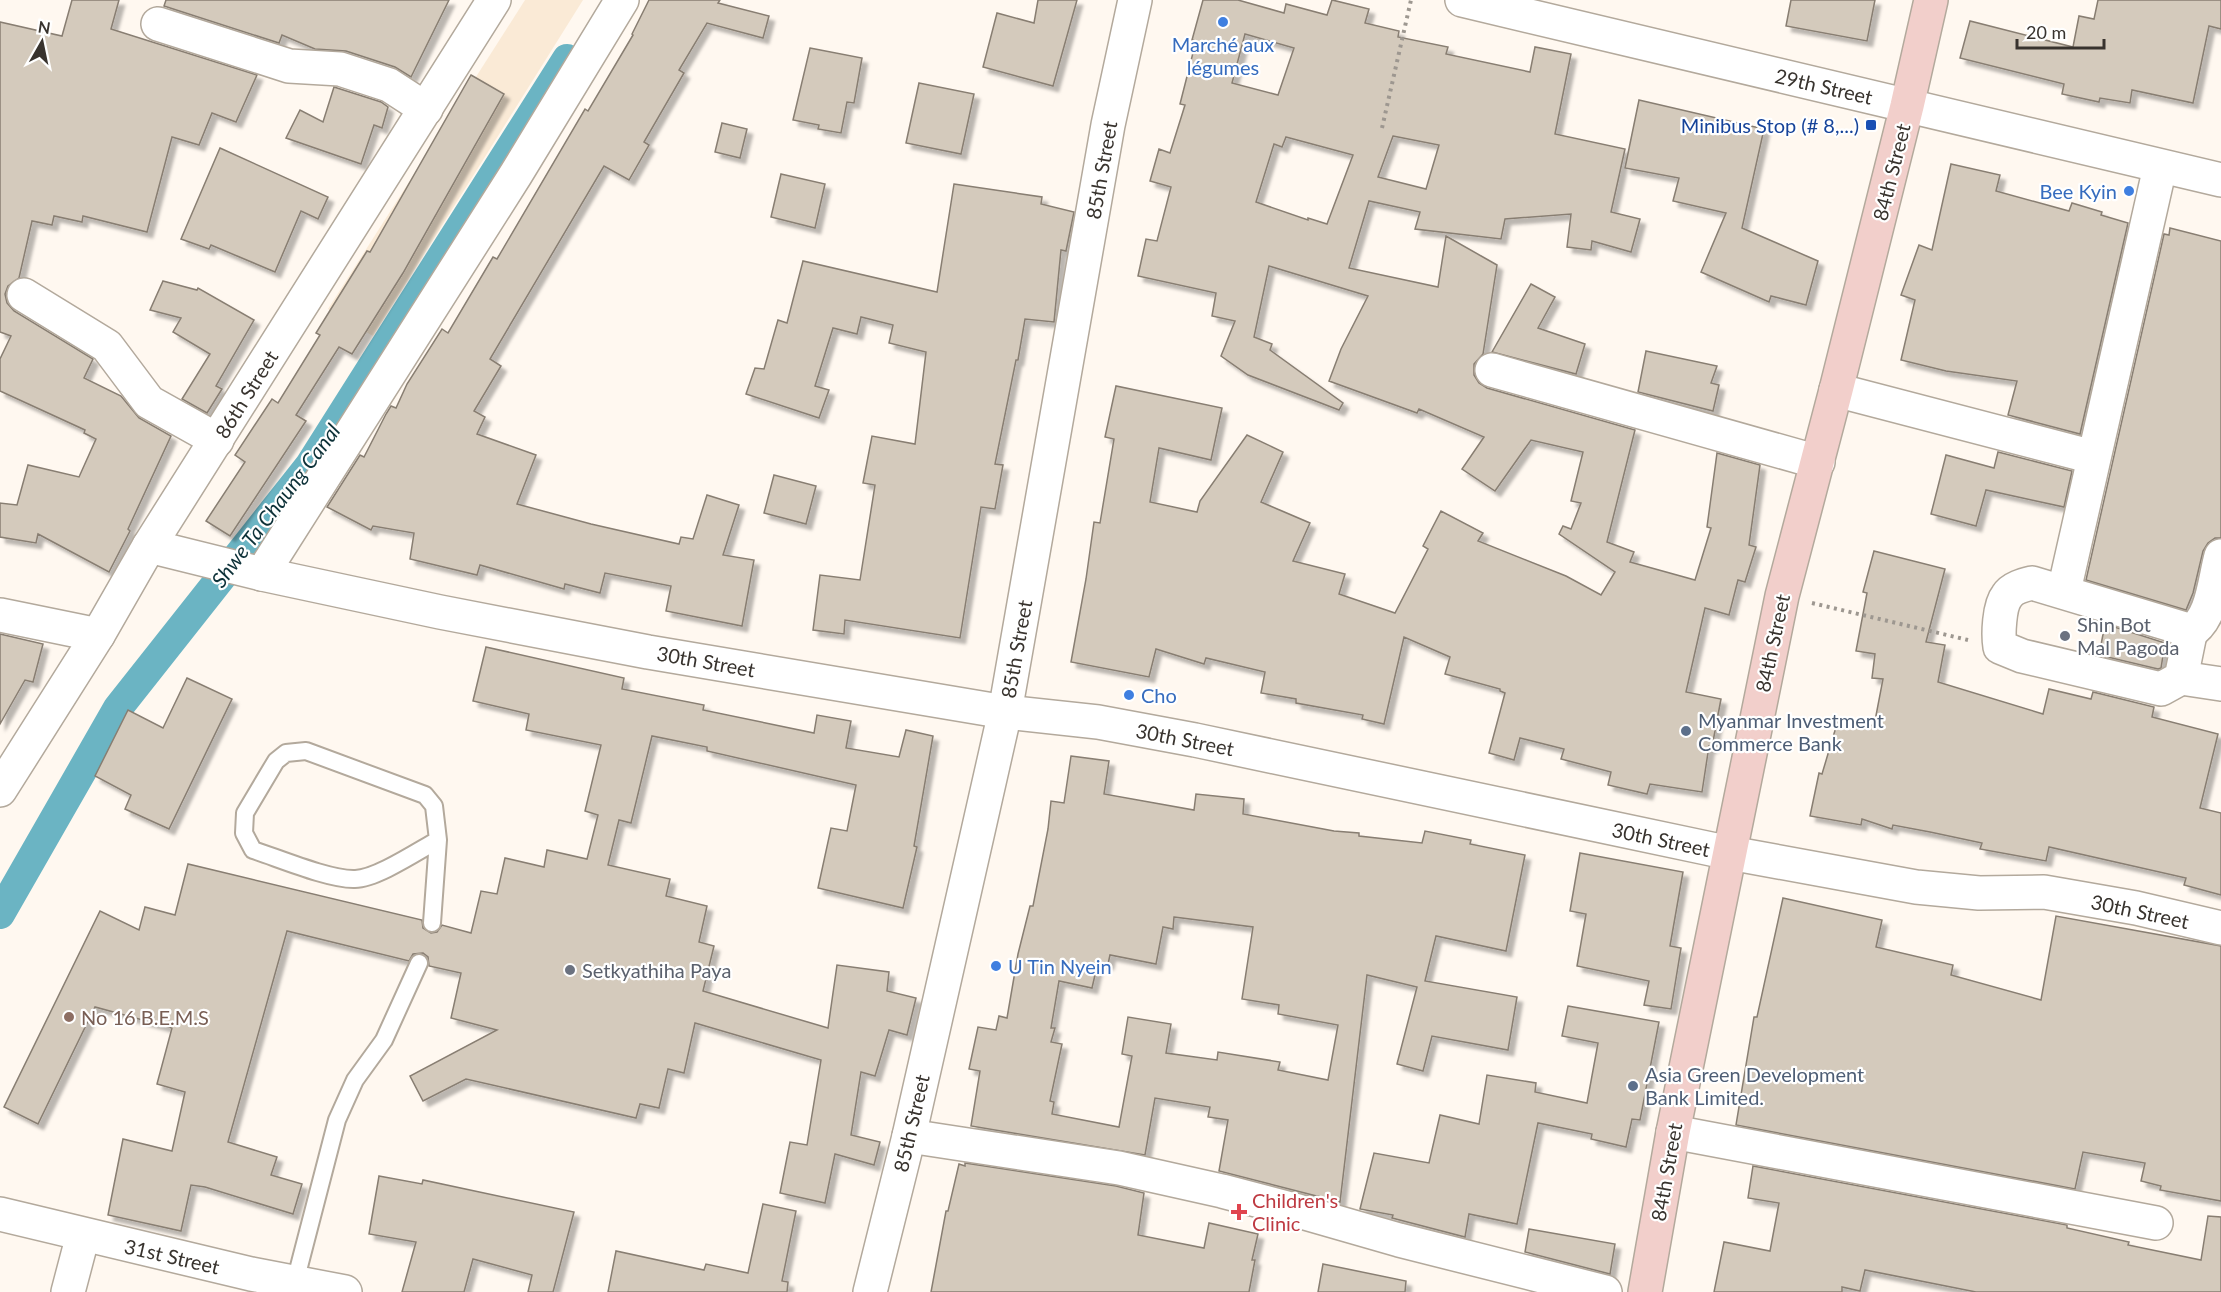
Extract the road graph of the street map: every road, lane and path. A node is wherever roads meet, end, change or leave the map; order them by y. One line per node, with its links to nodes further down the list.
1 (494, 0): 9 (street, 86th Street)
2 (622, 0): 21 (street)
3 (1135, 0): 30 (street, 85th Street)
4 (1411, 0): 10 (path)
5 (1462, 0): 8 (street, 29th Street)
6 (1931, 0): 8 (main road, 84th Street)
7 (158, 24): 9 (street)
8 (1907, 106): 11 (street, 29th Street); 15 (main road, 84th Street)
9 (426, 109): 16 (street, 86th Street)
10 (1382, 128)
11 (2160, 166): 12 (street, 29th Street); 17 (street)
12 (2221, 180)
13 (24, 295): 16 (street)
14 (1492, 370): 18 (street)
15 (1836, 390): 17 (street); 18 (main road, 84th Street)
16 (217, 440): 19 (street, 86th Street)
17 (2093, 457): 22 (street)
18 (1818, 462): 23 (main road, 84th Street)
19 (161, 550): 21 (street, 30th Street); 26 (street, 86th Street)
20 (2221, 556): 25 (street)
21 (252, 571): 30 (street, 30th Street)
22 (2064, 591): 25 (street); 27 (street)
23 (1782, 596): 27 (path); 33 (main road, 84th Street)
24 (0, 615): 26 (street)
25 (2189, 633): 28 (street)
26 (98, 635): 31 (street, 86th Street)
27 (2000, 647): 28 (street)
28 (2181, 678): 29 (street)
29 (2221, 684)
30 (1005, 712): 33 (street, 30th Street); 38 (street, 85th Street)
31 (0, 790)
32 (438, 840): 32 (lane); 34 (lane)
33 (1730, 853): 35 (street, 30th Street); 37 (main road, 84th Street)
34 (432, 923)
35 (2221, 928)
36 (420, 963): 42 (lane)
37 (1673, 1132): 40 (street); 48 (main road, 84th Street)
38 (909, 1136): 46 (street, 85th Street); 47 (street)
39 (0, 1214): 41 (street, 31st Street)
40 (2156, 1223)
41 (83, 1235): 43 (street, 31st Street); 44 (street)
42 (295, 1282): 43 (street, 31st Street); 45 (street, 31st Street)
43 (249, 1283)
44 (68, 1292)
45 (345, 1292)
46 (870, 1292)
47 (1605, 1292)
48 (1645, 1292)

